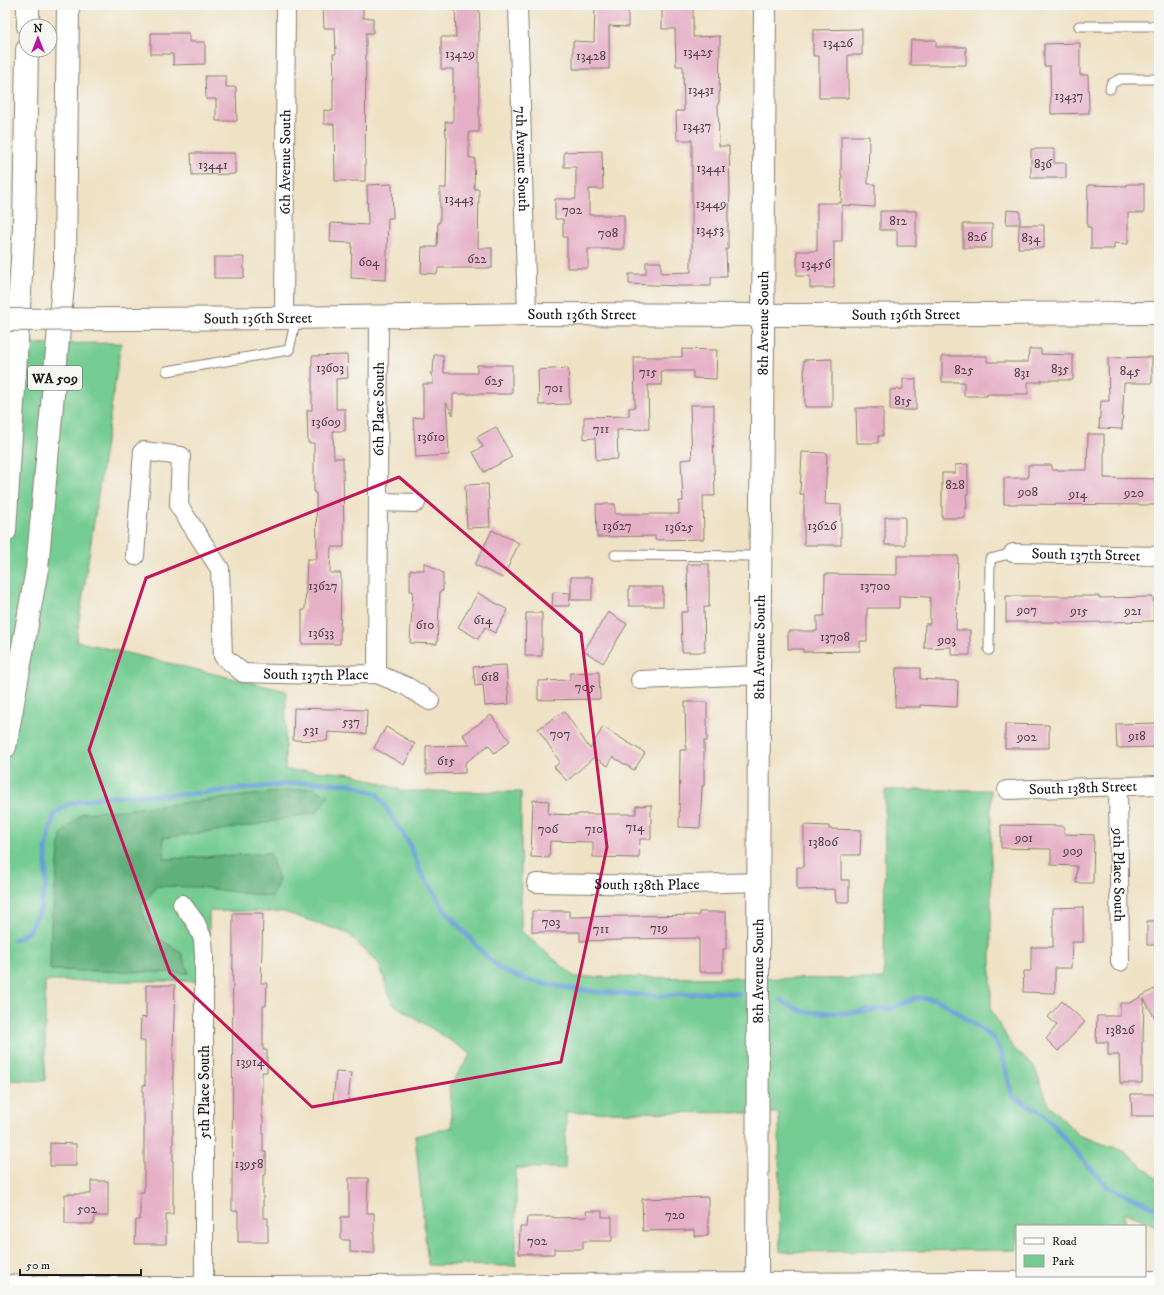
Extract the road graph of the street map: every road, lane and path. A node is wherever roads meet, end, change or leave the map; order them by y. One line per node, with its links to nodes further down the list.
1 (28, 5): 6 (main road)
2 (68, 5): 32 (main road, WA 509)
3 (286, 5): 16 (street, 6th Avenue South)
4 (518, 5): 13 (street, 7th Avenue South)
5 (765, 5): 14 (main road, 8th Avenue South)
6 (28, 18)
7 (1079, 26): 8 (lane)
8 (1159, 26)
9 (27, 58): 21 (main road, WA 509)
10 (1159, 78): 11 (lane)
11 (1110, 89)
12 (1159, 313): 14 (main road, South 136th Street)
13 (527, 314): 14 (main road, South 136th Street); 15 (main road, South 136th Street)
14 (763, 314): 25 (main road, 8th Avenue South)
15 (380, 316): 16 (main road, South 136th Street); 19 (street, 6th Place South)
16 (290, 318): 17 (main road, South 136th Street, bridge); 18 (lane)
17 (5, 320)
18 (167, 370)
19 (379, 502): 20 (street); 28 (street, 6th Place South)
20 (416, 503)
21 (5, 530)
22 (1014, 553): 26 (street, South 137th Street); 27 (lane)
23 (615, 555): 25 (lane)
24 (135, 556): 28 (street, South 137th Place)
25 (760, 556): 29 (main road, 8th Avenue South)
26 (1159, 556)
27 (988, 650)
28 (377, 674): 31 (street, South 137th Place)
29 (759, 676): 30 (street); 36 (main road, 8th Avenue South)
30 (640, 680)
31 (430, 701)
32 (5, 747)
33 (1159, 785): 34 (street, South 138th Street)
34 (1118, 787): 35 (street, South 138th Street); 39 (street, 9th Place South)
35 (1007, 790)
36 (758, 882): 37 (street, South 138th Place); 44 (main road, 8th Avenue South)
37 (536, 883)
38 (182, 904): 42 (street, 5th Place South)
39 (1120, 962)
40 (1159, 1280): 43 (street)
41 (5, 1284): 46 (street)
42 (204, 1285): 46 (street); 47 (street)
43 (1126, 1285): 44 (street)
44 (757, 1286): 45 (street)
45 (563, 1287): 47 (street)
46 (52, 1288)
47 (280, 1288)

